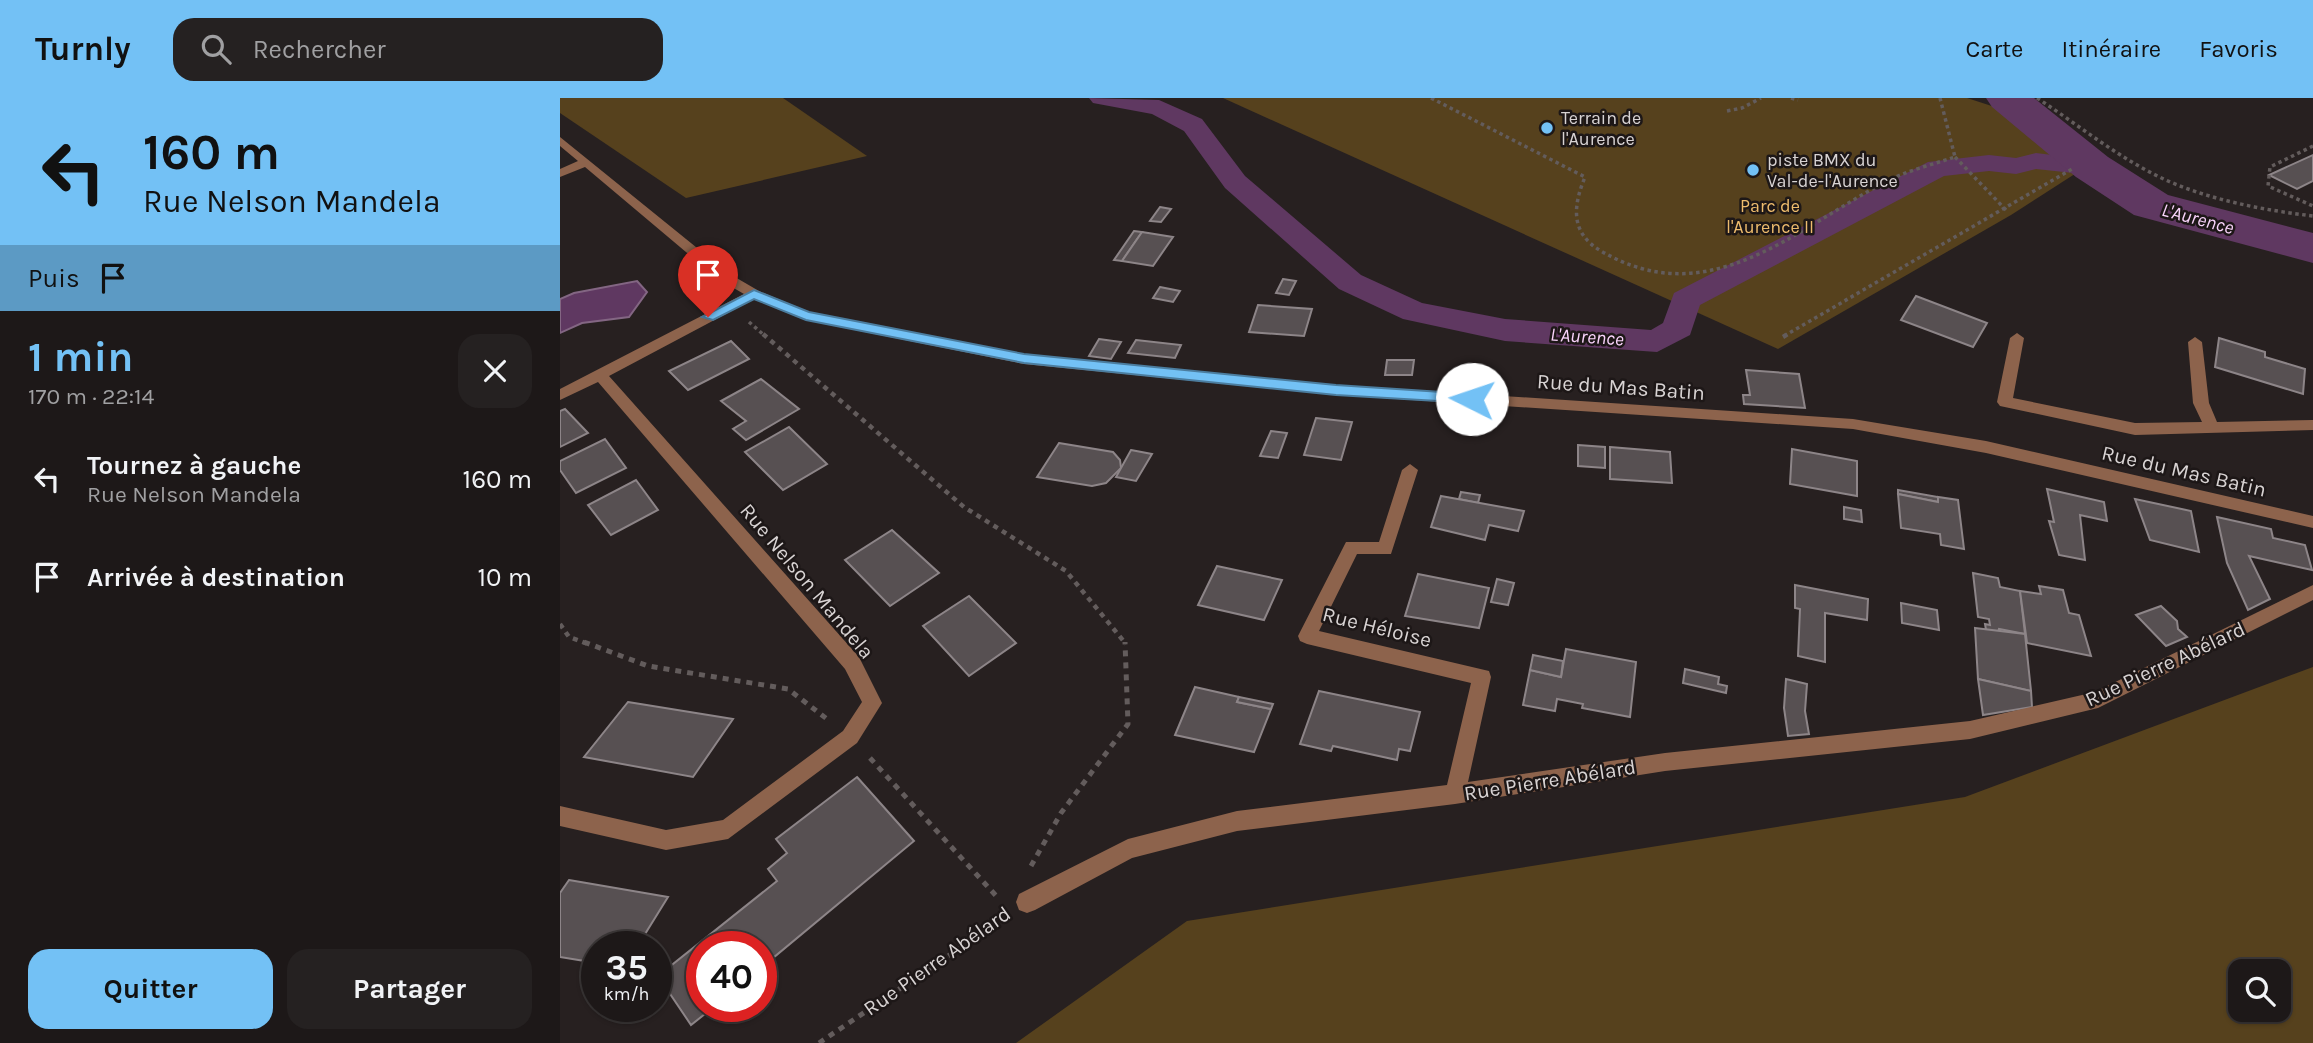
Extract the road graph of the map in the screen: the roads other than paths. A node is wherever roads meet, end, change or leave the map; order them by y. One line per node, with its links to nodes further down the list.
1 (560, 141): 2 (street, Rue du Mas Batin)
2 (585, 162): 3 (street); 4 (street, Rue du Mas Batin)
3 (560, 173)
4 (754, 294): 7 (street); 12 (street, Rue du Mas Batin)
5 (2017, 338): 10 (street)
6 (2195, 342): 10 (street)
7 (600, 375): 8 (street); 15 (street, Rue Nelson Mandela)
8 (560, 395)
9 (2313, 425): 10 (street)
10 (2213, 429)
11 (1410, 470): 14 (street, Rue Héloise)
12 (2313, 522)
13 (2313, 592): 14 (street, Rue Pierre Abélard)
14 (1455, 794): 16 (street, Rue Pierre Abélard)
15 (560, 816)
16 (1027, 902)

